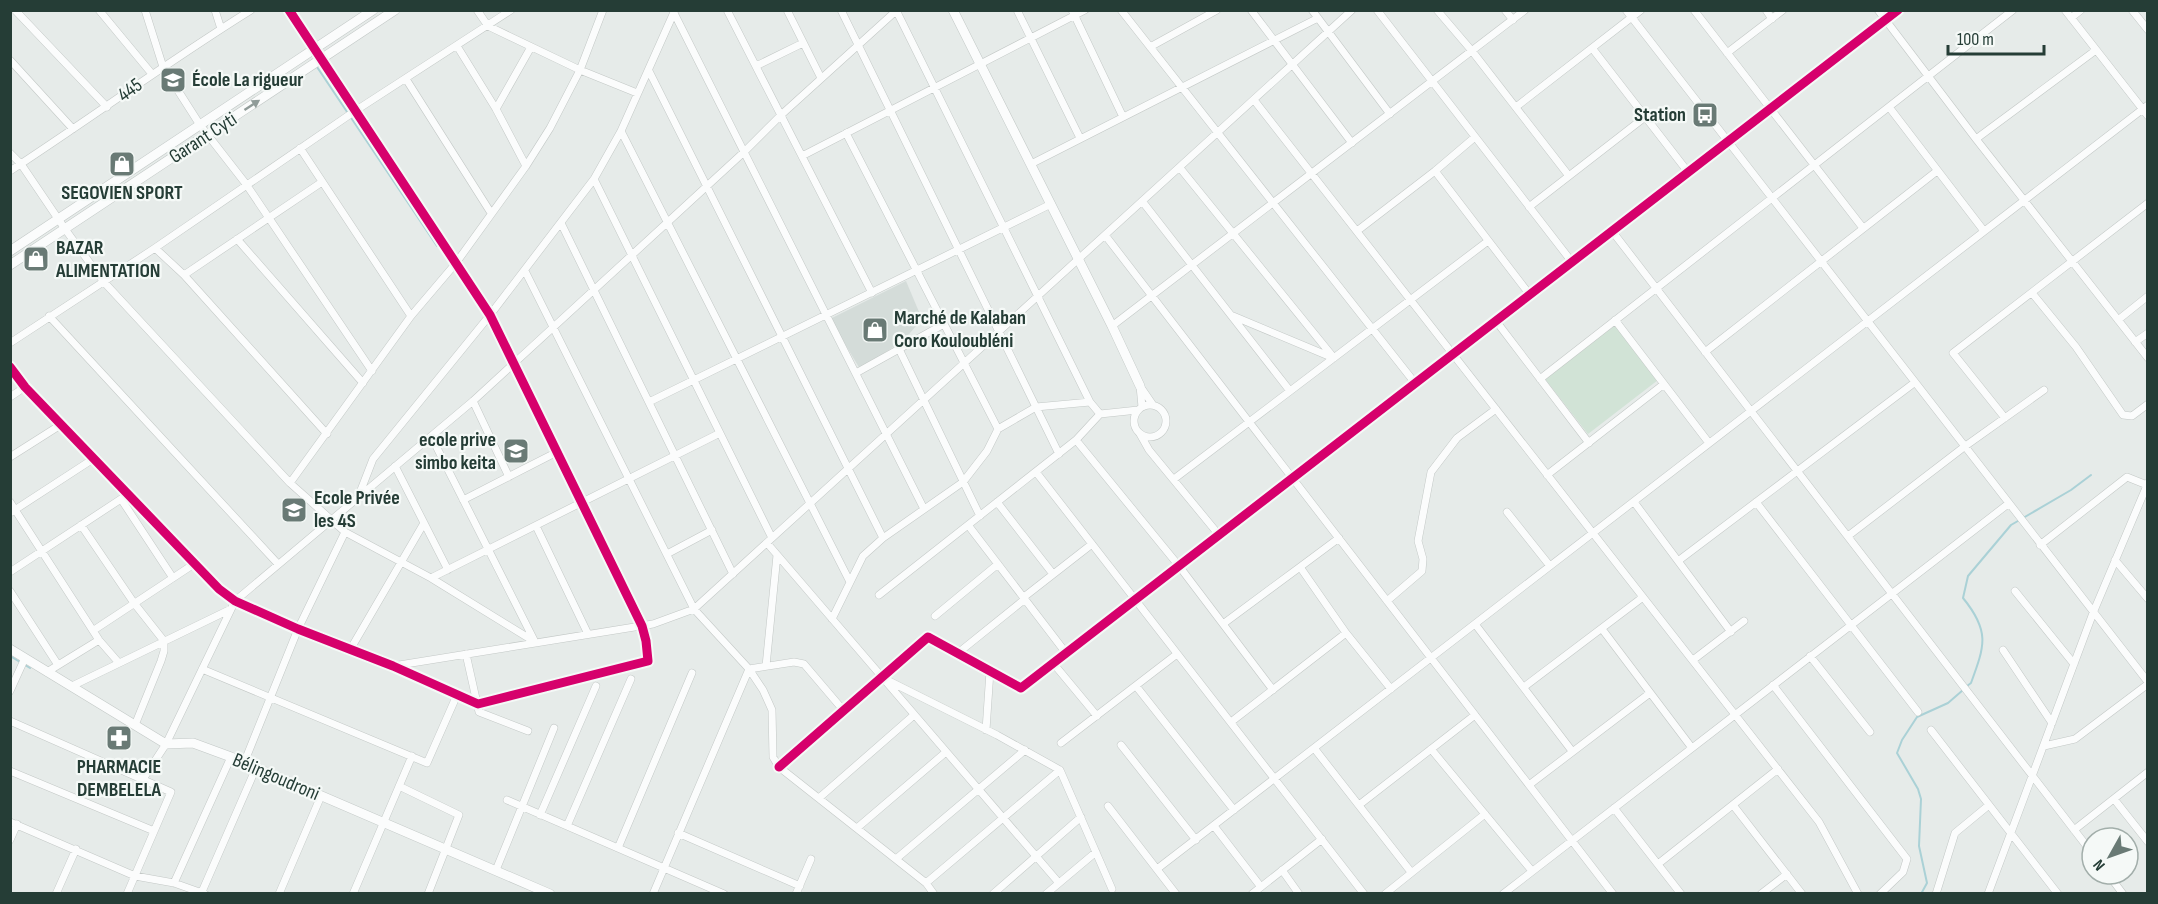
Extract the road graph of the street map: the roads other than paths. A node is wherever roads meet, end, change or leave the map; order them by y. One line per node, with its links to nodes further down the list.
1 (15, 10): 80 (street)
2 (99, 10): 71 (street)
3 (146, 10): 68 (street)
4 (215, 10): 48 (street)
5 (251, 10): 48 (street, 445)
6 (289, 10): 59 (street)
7 (373, 10): 59 (street, Garant Cyti)
8 (395, 10): 64 (street, Garant Cyti)
9 (477, 10): 47 (street)
10 (511, 10): 47 (street)
11 (603, 10): 69 (street)
12 (728, 10): 67 (street)
13 (787, 10): 53 (street)
14 (841, 10): 54 (street)
15 (953, 10): 65 (street)
16 (1017, 10): 51 (street)
17 (1085, 10): 40 (street)
18 (1121, 10): 57 (street)
19 (1217, 10): 57 (street)
20 (1251, 10): 52 (street)
21 (1312, 10): 41 (street)
22 (1352, 10): 50 (street)
23 (1377, 10): 75 (street)
24 (1437, 10): 61 (street)
25 (1505, 10): 45 (street)
26 (1525, 10): 45 (street)
27 (1626, 10): 42 (street)
28 (1641, 10): 42 (street)
29 (1694, 10): 62 (street)
30 (1766, 10): 44 (street)
31 (1783, 10): 44 (street)
32 (1878, 10): 46 (street)
33 (1898, 10): 46 (street)
34 (2013, 10): 72 (street)
35 (2065, 10): 43 (street)
36 (2081, 10): 43 (street)
37 (2132, 10): 49 (street)
38 (896, 11): 54 (street); 76 (street)
39 (675, 12): 70 (street); 105 (street)
40 (1073, 13): 51 (street); 91 (street)
41 (1318, 18): 50 (street); 52 (street)
42 (1631, 18): 58 (street); 102 (street)
43 (2071, 18): 60 (street)
44 (1772, 19): 62 (street)
45 (1513, 20): 61 (street)
46 (1886, 20): 72 (street); 85 (street)
47 (488, 26): 55 (street); 56 (street)
48 (221, 29): 68 (street, 445)
49 (2148, 30)
50 (1329, 32): 66 (street); 88 (street)
51 (1031, 38): 65 (street); 100 (street)
52 (1274, 41): 66 (street); 77 (street)
53 (803, 43): 67 (street); 73 (street)
54 (858, 45): 73 (street); 87 (street)
55 (457, 46): 74 (street); 84 (street)
56 (531, 47): 69 (street); 84 (street)
57 (1150, 47): 77 (street)
58 (1592, 48): 81 (street); 92 (street)
59 (315, 49): 64 (street); 93 (street, Garant Cyti)
60 (2096, 50): 83 (street); 101 (street)
61 (1472, 51): 75 (street); 81 (street)
62 (1727, 53): 85 (street)
63 (10, 60): 94 (street)
64 (322, 60): 86 (street); 98 (street, Garant Cyti, one-way to 64)
65 (981, 64): 76 (street); 109 (street)
66 (1293, 65): 79 (street); 103 (street)
67 (756, 66): 89 (street)
68 (163, 67): 71 (street, 445); 93 (street)
69 (579, 70): 78 (street); 111 (street)
70 (649, 71): 78 (street); 122 (street)
71 (152, 74): 80 (street, 445)
72 (1928, 77): 82 (street); 101 (street)
73 (821, 78): 89 (street)
74 (406, 79): 86 (street); 130 (street)
75 (1432, 81): 88 (street); 99 (street)
76 (934, 88): 87 (street); 135 (street)
77 (1182, 88): 91 (street); 97 (street)
78 (638, 93): 95 (street)
79 (1254, 100): 97 (street); 117 (street)
80 (107, 107): 94 (street, 445)
81 (1516, 107): 118 (street)
82 (1888, 107): 110 (street); 115 (street)
83 (2145, 107): 90 (street); 124 (street)
84 (496, 109): 111 (street)
85 (1770, 109): 102 (street); 110 (street)
86 (355, 111): 104 (street); 152 (street)
87 (890, 111): 96 (street); 146 (street)
88 (1390, 114): 103 (street)
89 (781, 115): 105 (street); 107 (street)
90 (2148, 116)
91 (1123, 117): 100 (street)
92 (1645, 117): 116 (street); 118 (street)
93 (200, 125): 98 (street); 132 (street, Garant Cyti)
94 (73, 129): 108 (street, 445)
95 (621, 131): 119 (street); 133 (street)
96 (846, 133): 107 (street); 156 (street)
97 (1217, 133): 112 (street); 126 (street)
98 (208, 134): 121 (street); 137 (street, Garant Cyti)
99 (1475, 137): 114 (street); 129 (street)
100 (1080, 138): 109 (street)
101 (1976, 139): 124 (street)
102 (1727, 142): 116 (street); 123 (street)
103 (1352, 143): 117 (street)
104 (300, 148): 120 (street); 121 (street)
105 (744, 152): 122 (street); 170 (street)
106 (10, 153): 108 (street)
107 (802, 156): 162 (street)
108 (21, 164): 113 (street, 445); 132 (street)
109 (1031, 164): 128 (street)
110 (1814, 165): 123 (street); 136 (street)
111 (526, 166): 130 (street)
112 (1180, 168): 125 (street); 141 (street)
113 (10, 171)
114 (1435, 171): 138 (street); 144 (street)
115 (1937, 171): 136 (street); 140 (street)
116 (1688, 172): 139 (street)
117 (1312, 173): 126 (street); 138 (street)
118 (1569, 176): 129 (street)
119 (594, 178): 134 (street); 148 (street)
120 (322, 182): 131 (street); 172 (street)
121 (246, 184): 131 (street); 145 (street)
122 (707, 186): 133 (street); 184 (street)
123 (1771, 199): 151 (street); 160 (street)
124 (2024, 200): 140 (street); 153 (street)
125 (1143, 201): 142 (street); 155 (street)
126 (1273, 203): 141 (street); 181 (street)
127 (2148, 203): 153 (street)
128 (1051, 204): 135 (street); 149 (street)
129 (1529, 207): 150 (street)
130 (491, 213): 152 (street)
131 (267, 218): 143 (street); 196 (street)
132 (58, 219): 137 (street); 147 (street, Garant Cyti)
133 (667, 222): 148 (street); 192 (street)
134 (561, 223): 157 (street); 161 (street)
135 (1004, 228): 146 (street); 167 (street)
136 (1863, 228): 151 (street)
137 (64, 229): 154 (street, Garant Cyti); 159 (street)
138 (1357, 231): 168 (street)
139 (1612, 231): 150 (street); 160 (street)
140 (1984, 231): 177 (street)
141 (1233, 234): 155 (street); 190 (street)
142 (1105, 236): 149 (street); 165 (street)
143 (237, 239): 158 (street); 200 (street)
144 (1488, 241): 164 (street); 168 (street)
145 (155, 248): 158 (street); 159 (street)
146 (959, 250): 156 (street); 182 (street)
147 (10, 251)
148 (632, 255): 161 (street); 199 (street)
149 (1078, 260): 167 (street); 179 (street)
150 (1572, 262): 164 (street)
151 (1820, 262): 177 (street); 188 (street)
152 (456, 263): 169 (street); 172 (street)
153 (2072, 263): 163 (street); 175 (street)
154 (10, 265)
155 (1192, 265): 165 (street); 173 (street)
156 (917, 270): 162 (street); 178 (street)
157 (525, 271): 169 (street); 180 (street)
158 (184, 275): 226 (street)
159 (103, 281): 171 (street); 252 (street)
160 (1656, 288): 174 (street); 188 (street)
161 (593, 289): 180 (street); 211 (street)
162 (872, 292): 170 (street)
163 (2032, 293): 213 (street); 221 (street)
164 (1530, 295): 176 (street)
165 (1152, 296): 179 (street); 223 (street)
166 (2148, 296): 175 (street)
167 (1038, 297): 182 (street); 212 (street)
168 (1411, 299): 181 (street); 189 (street)
169 (490, 315): 193 (street); 254 (street)
170 (826, 315): 184 (street); 197 (street)
171 (49, 316): 186 (street); 293 (street)
172 (411, 316): 196 (street)
173 (1232, 316): 190 (street); 207 (street)
174 (1616, 320): 198 (street); 203 (street)
175 (2118, 320): 185 (street)
176 (1496, 321): 189 (street); 198 (street)
177 (1867, 322): 202 (street); 218 (street)
178 (944, 324): 187 (street); 194 (street)
179 (1112, 326): 204 (street)
180 (553, 328): 193 (street); 249 (street)
181 (1372, 329): 190 (street); 201 (street)
182 (999, 332): 194 (street); 215 (street)
183 (2148, 333): 185 (street)
184 (782, 337): 192 (street); 243 (street)
185 (2135, 342): 191 (street)
186 (10, 343)
187 (898, 349): 197 (street); 210 (street)
188 (1705, 351): 218 (street)
189 (1453, 354): 201 (street); 217 (street)
190 (1334, 358): 207 (street)
191 (2148, 358)
192 (737, 359): 199 (street); 263 (street)
193 (514, 364): 209 (street); 237 (street)
194 (964, 364): 210 (street); 225 (street)
195 (10, 367): 205 (street)
196 (372, 371): 200 (street)
197 (856, 373): 229 (street)
198 (1540, 379): 233 (street)
199 (694, 380): 211 (street); 227 (street)
200 (363, 383): 226 (street)
201 (1415, 383): 248 (street)
202 (1914, 383): 235 (street); 244 (street)
203 (1664, 384): 233 (street); 234 (street)
204 (1140, 386): 214 (street); 216 (street)
205 (25, 387): 208 (street); 224 (street)
206 (2044, 390): 221 (street)
207 (1290, 391): 223 (street)
208 (10, 397)
209 (472, 401): 230 (street); 247 (street)
210 (923, 401): 229 (street); 251 (street)
211 (649, 402): 239 (street)
212 (1090, 402): 215 (street); 220 (street)
213 (2148, 404)
214 (1153, 405): 216 (street); 231 (street)
215 (1036, 407): 225 (street); 238 (street)
216 (1140, 408): 219 (street); 222 (street)
217 (1496, 409): 246 (street); 314 (street)
218 (1751, 411): 234 (street); 244 (street)
219 (1118, 413): 220 (street); 222 (street)
220 (1100, 414): 232 (street)
221 (2005, 418): 235 (street)
222 (1134, 422): 228 (street)
223 (1249, 422): 248 (street); 250 (street)
224 (62, 424): 240 (street); 241 (street)
225 (998, 429): 251 (street)
226 (327, 434): 252 (street)
227 (720, 434): 239 (street); 282 (street)
228 (1140, 434): 231 (street); 236 (street)
229 (886, 435): 243 (street); 266 (street)
230 (431, 436): 242 (street); 256 (street)
231 (1152, 437): 236 (street)
232 (1076, 440): 238 (street); 295 (street)
233 (1589, 443): 246 (street)
234 (1709, 443): 260 (street)
235 (1964, 447): 264 (street); 279 (street)
236 (1149, 450): 250 (street)
237 (557, 452): 247 (street); 262 (street)
238 (1059, 454): 245 (street)
239 (675, 456): 249 (street); 275 (street)
240 (10, 457)
241 (93, 459): 255 (street); 267 (street)
242 (395, 466): 254 (street); 271 (street)
243 (848, 469): 263 (street); 280 (street)
244 (1797, 471): 261 (street); 279 (street)
245 (1036, 472): 259 (street); 283 (street)
246 (1547, 476): 277 (street)
247 (509, 477): 256 (street)
248 (1293, 478): 278 (street); 281 (street)
249 (629, 479): 262 (street); 287 (street)
250 (1174, 479): 278 (street)
251 (963, 482): 266 (street); 269 (street)
252 (290, 483): 270 (street)
253 (2147, 484): 257 (street); 284 (street)
254 (359, 495): 270 (street)
255 (124, 496): 272 (street); 292 (street); 302 (street)
256 (463, 500): 286 (street)
257 (2140, 501): 265 (street); 289 (street)
258 (10, 502): 267 (street)
259 (998, 502): 269 (street); 301 (street)
260 (1634, 502): 277 (street); 291 (street)
261 (1756, 502): 291 (street); 324 (street)
262 (582, 503): 274 (street); 325 (street)
263 (810, 504): 282 (street); 304 (street)
264 (2008, 504): 284 (street); 307 (street)
265 (2148, 508)
266 (924, 509): 280 (street)
267 (13, 511): 285 (street)
268 (1507, 512): 296 (street)
269 (980, 516): 273 (street)
270 (330, 520): 276 (street); 293 (street)
271 (424, 522): 290 (street); 298 (street)
272 (81, 525): 285 (street); 315 (street)
273 (968, 525): 294 (street); 308 (street)
274 (536, 526): 286 (street); 331 (street)
275 (712, 530): 287 (street); 300 (street)
276 (345, 532): 290 (street); 326 (street)
277 (1593, 533): 296 (street); 309 (street)
278 (1219, 535): 295 (street)
279 (1848, 536): 307 (street)
280 (883, 538): 304 (street)
281 (1339, 538): 297 (street); 314 (street)
282 (769, 541): 288 (street); 300 (street)
283 (1092, 544): 301 (street); 312 (street)
284 (2040, 545): 318 (street)
285 (43, 550): 299 (street); 328 (street)
286 (488, 550): 298 (street); 334 (street)
287 (667, 554): 317 (street)
288 (777, 555): 320 (street); 351 (street)
289 (2115, 560): 310 (street); 318 (street)
290 (400, 561): 303 (street); 336 (street)
291 (1678, 561): 329 (street)
292 (194, 564): 302 (street); 313 (street)
293 (278, 564): 313 (street)
294 (998, 564): 311 (street); 319 (street)
295 (1179, 566): 312 (street); 322 (street)
296 (1550, 566): 323 (street)
297 (1300, 567): 322 (street); 330 (street)
298 (448, 570): 303 (street)
299 (10, 572)
300 (733, 574): 317 (street)
301 (1053, 574): 311 (street)
302 (173, 578): 315 (street)
303 (431, 578): 334 (street)
304 (850, 582): 320 (street)
305 (10, 591): 349 (street)
306 (2015, 591): 348 (street)
307 (1892, 593): 324 (street); 406 (street)
308 (879, 595)
309 (1643, 597): 327 (street); 345 (street)
310 (2147, 597)
311 (1024, 598): 338 (street); 339 (street)
312 (1135, 600): 339 (street); 341 (street)
313 (235, 601): 316 (street); 326 (street)
314 (1387, 601): 344 (street)
315 (134, 603): 328 (street); 333 (street)
316 (231, 609): 333 (street); 352 (street)
317 (694, 609): 325 (street); 353 (street)
318 (2093, 613): 348 (street); 359 (street)
319 (935, 616)
320 (832, 619): 357 (street)
321 (1744, 621): 329 (street)
322 (1224, 624): 366 (street)
323 (1475, 624): 344 (street); 364 (street)
324 (1850, 625): 342 (street); 373 (street)
325 (642, 626): 331 (street); 371 (street)
326 (298, 629): 336 (street); 370 (street)
327 (1602, 629): 364 (street); 368 (street)
328 (94, 630): 332 (street)
329 (1731, 632): 345 (street)
330 (1346, 633): 365 (street); 366 (street)
331 (588, 634): 334 (street)
332 (99, 640): 346 (street); 349 (street)
333 (164, 641): 346 (street); 381 (street)
334 (535, 642): 340 (street)
335 (10, 649): 343 (street)
336 (350, 650): 350 (street)
337 (2002, 650): 380 (street)
338 (958, 653): 354 (street); 357 (street)
339 (1066, 653): 347 (street)
340 (466, 654): 350 (street); 371 (street)
341 (1178, 654): 363 (street); 379 (street)
342 (1810, 656): 360 (street); 386 (street)
343 (25, 658): 355 (street); 367 (street)
344 (1431, 658): 365 (street); 375 (street)
345 (1693, 660): 376 (street)
346 (118, 663): 361 (street)
347 (1053, 663): 354 (street); 377 (street)
348 (2074, 664): 380 (street)
349 (58, 665): 355 (street)
350 (393, 666): 369 (street)
351 (766, 666): 353 (street); 372 (street)
352 (202, 669): 370 (street); 388 (street)
353 (749, 669): 400 (street); 435 (street)
354 (990, 671): 383 (street)
355 (47, 672): 361 (street)
356 (692, 673): 442 (street)
357 (882, 677): 372 (street); 374 (street); 383 (street)
358 (631, 679): 429 (street)
359 (2148, 683): 390 (street)
360 (1773, 685): 376 (street); 488 (street)
361 (72, 686): 381 (street)
362 (596, 686): 424 (street)
363 (1136, 686): 377 (street); 422 (street)
364 (1524, 687): 395 (street)
365 (1391, 688): 391 (street)
366 (1272, 690): 379 (street)
367 (10, 691)
368 (1650, 693): 392 (street); 395 (street)
369 (457, 695): 371 (street); 397 (street)
370 (271, 697): 397 (street); 399 (street)
371 (478, 704): 385 (street)
372 (844, 711): 400 (street)
373 (1918, 712)
374 (914, 715): 396 (street); 413 (street)
375 (1475, 715): 393 (street); 409 (street)
376 (1735, 715): 392 (street); 402 (street)
377 (1097, 716): 387 (street)
378 (10, 721): 407 (street)
379 (1231, 722): 408 (street)
380 (2052, 723): 390 (street)
381 (135, 725): 388 (street)
382 (554, 729): 420 (street)
383 (986, 730): 394 (street)
384 (1931, 730): 417 (street)
385 (528, 731)
386 (1870, 732)
387 (1061, 743)
388 (166, 744): 398 (street, Bélingoudroni); 407 (street)
389 (1121, 745): 439 (street)
390 (2044, 746): 406 (street)
391 (1314, 748): 408 (street); 419 (street)
392 (1692, 748): 421 (street)
393 (1431, 749): 419 (street); 423 (street)
394 (1024, 750): 403 (street); 411 (street)
395 (1572, 751): 409 (street)
396 (946, 752): 411 (street); 431 (street)
397 (412, 756): 410 (street)
398 (231, 757): 399 (street, Bélingoudroni); 458 (street)
399 (244, 763): 401 (street, Bélingoudroni)
400 (779, 767): 413 (street)
401 (256, 768): 412 (street, Bélingoudroni); 464 (street)
402 (1778, 769): 416 (street); 487 (street)
403 (1060, 770): 425 (street); 426 (street)
404 (10, 771): 433 (street)
405 (2148, 772): 414 (street)
406 (2033, 775): 432 (street); 434 (street)
407 (142, 779): 433 (street)
408 (1275, 779): 422 (street); 437 (street)
409 (1529, 785): 440 (street)
410 (399, 786): 427 (street); 444 (street)
411 (978, 789): 426 (street); 448 (street)
412 (321, 796): 427 (street, Bélingoudroni); 468 (street)
413 (819, 798): 431 (street)
414 (2114, 799): 432 (street); 441 (street)
415 (507, 800): 420 (street)
416 (1732, 805): 449 (street); 456 (street)
417 (1989, 805): 434 (street); 489 (street)
418 (1108, 806): 451 (street)
419 (1359, 806): 455 (street)
420 (522, 807): 424 (street); 452 (street)
421 (1614, 808): 440 (street); 449 (street)
422 (1234, 810): 430 (street)
423 (1485, 814): 454 (street); 455 (street)
424 (540, 815): 429 (street)
425 (1081, 817): 445 (street); 446 (street)
426 (1003, 818): 446 (street); 459 (street)
427 (384, 822): 444 (street, Bélingoudroni); 469 (street)
428 (14, 823): 438 (street); 443 (street)
429 (567, 826): 442 (street)
430 (1214, 826): 439 (street); 462 (street)
431 (856, 828): 448 (street)
432 (2074, 830): 436 (street)
433 (154, 831): 457 (street)
434 (2011, 832): 490 (street); 491 (street)
435 (678, 833): 450 (street); 461 (street)
436 (2080, 838)
437 (1322, 839): 453 (street); 480 (street)
438 (10, 840)
439 (1196, 840): 451 (street)
440 (1572, 840): 454 (street); 483 (street)
441 (2148, 842)
442 (618, 848): 450 (street)
443 (76, 849): 457 (street); 466 (street)
444 (446, 849): 452 (street, Bélingoudroni); 470 (street)
445 (1096, 852): 460 (street); 463 (street)
446 (1036, 856): 460 (street); 476 (street)
447 (811, 859): 461 (street)
448 (896, 859): 459 (street)
449 (1658, 864): 484 (street)
450 (664, 868): 472 (street); 473 (street)
451 (1157, 869): 478 (street)
452 (496, 870): 471 (street, Bélingoudroni)
453 (1282, 870): 462 (street); 479 (street)
454 (1532, 871): 482 (street)
455 (1412, 873): 481 (street)
456 (1787, 874): 485 (street); 486 (street)
457 (135, 876): 458 (street); 467 (street)
458 (174, 883): 464 (street)
459 (926, 883): 475 (street)
460 (1059, 883): 477 (street)
461 (800, 886): 474 (street)
462 (1260, 887): 465 (street)
463 (1112, 889)
464 (203, 893)
465 (1252, 893)
466 (56, 894)
467 (127, 894)
468 (279, 894)
469 (353, 894)
470 (428, 894)
471 (550, 894)
472 (653, 894)
473 (724, 894)
474 (796, 894)
475 (934, 894)
476 (993, 894)
477 (1046, 894)
478 (1176, 894)
479 (1299, 894)
480 (1364, 894)
481 (1385, 894)
482 (1503, 894)
483 (1613, 894)
484 (1681, 894)
485 (1761, 894)
486 (1802, 894)
487 (1858, 894)
488 (1880, 894)
489 (1936, 894)
490 (1988, 894)
491 (2058, 894)

